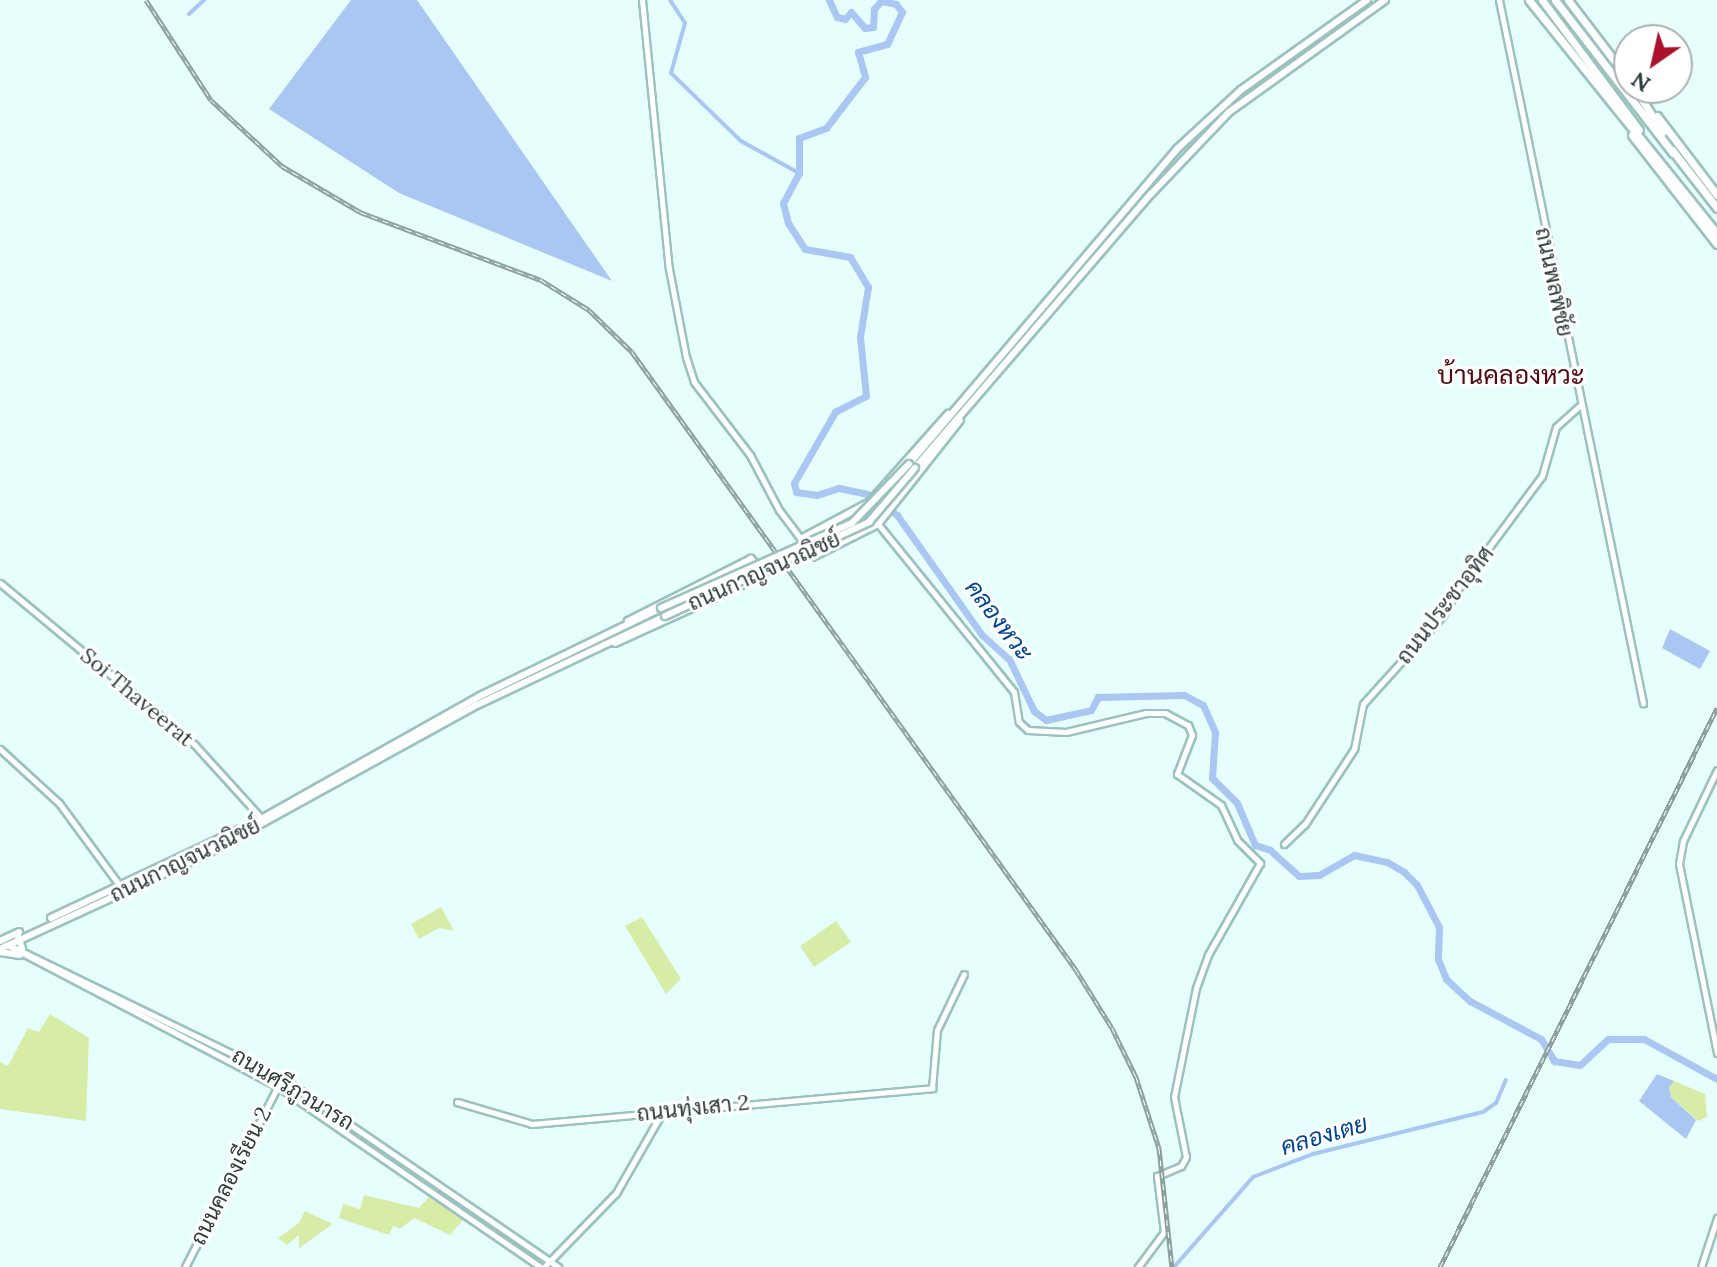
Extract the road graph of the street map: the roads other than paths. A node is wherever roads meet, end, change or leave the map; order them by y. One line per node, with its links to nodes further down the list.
1 (642, 0): 26 (street)
2 (1367, 0): 10 (main road, ถนนกาญจนวณิชย์)
3 (1385, 0): 11 (main road, ถนนกาญจนวณิชย์)
4 (1499, 0): 22 (street, ถนนพลพิชัย)
5 (1529, 0): 14 (highway)
6 (1542, 0): 16 (highway)
7 (1555, 0): 15 (highway)
8 (1568, 0): 9 (highway)
9 (1613, 59)
10 (1241, 90): 11 (main road); 21 (main road, ถนนกาญจนวณิชย์)
11 (1247, 97): 23 (main road, ถนนกาญจนวณิชย์)
12 (1646, 104): 15 (highway)
13 (1648, 104): 17 (highway)
14 (1614, 111): 16 (highway); 20 (highway)
15 (1673, 153): 18 (highway)
16 (1657, 154): 19 (highway)
17 (1717, 195)
18 (1717, 208)
19 (1715, 233)
20 (1717, 244)
21 (959, 405): 24 (main road, ถนนกาญจนวณิชย์); 26 (main road, bridge)
22 (1579, 406): 30 (street, ถนนพลพิชัย); 35 (street, ถนนประชาอุทิศ)
23 (966, 410): 24 (main road, ถนนกาญจนวณิชย์); 25 (main road)
24 (912, 466): 28 (main road, ถนนกาญจนวณิชย์, bridge); 29 (main road, ถนนกาญจนวณิชย์, bridge)
25 (878, 524): 26 (street); 56 (street)
26 (801, 539)
27 (0, 583): 34 (street, Soi Thaveerat)
28 (619, 629): 29 (main road); 31 (main road, ถนนกาญจนวณิชย์)
29 (602, 647): 31 (main road, ถนนกาญจนวณิชย์)
30 (1643, 703)
31 (440, 721): 34 (main road, ถนนกาญจนวณิชย์)
32 (0, 749): 36 (street)
33 (1717, 770): 44 (street)
34 (263, 820): 36 (main road, ถนนกาญจนวณิชย์); 37 (main road, ถนนกาญจนวณิชย์)
35 (1284, 844)
36 (120, 886): 37 (main road, ถนนกาญจนวณิชย์)
37 (18, 934): 38 (main road, ถนนกาญจนวณิชย์); 39 (main road, ถนนกาญจนวณิชย์); 40 (main road)
38 (9, 945): 39 (main road, ถนนกาญจนวณิชย์); 40 (street, ถนนศรีภูวนารถ)
39 (0, 946): 40 (main road)
40 (21, 952): 42 (street, ถนนศรีภูวนารถ); 43 (street, ถนนศรีภูวนารถ)
41 (964, 974): 48 (street, ถนนทุ่งเสา 2)
42 (142, 1007): 43 (street); 45 (street, ถนนศรีภูวนารถ)
43 (138, 1014): 46 (street, ถนนศรีภูวนารถ)
44 (1717, 1053)
45 (282, 1078): 46 (street, ถนนคลองเรียน 2); 49 (street, ถนนศรีภูวนารถ)
46 (277, 1086): 50 (street, ถนนศรีภูวนารถ); 53 (street, ถนนคลองเรียน 2)
47 (457, 1102): 48 (street, ถนนทุ่งเสา 2)
48 (663, 1110): 52 (street)
49 (437, 1182): 50 (street); 52 (street, ถนนศรีภูวนารถ)
50 (431, 1192): 54 (street, ถนนศรีภูวนารถ)
51 (1717, 1218): 57 (street)
52 (549, 1260): 54 (street); 55 (street, ถนนศรีภูวนารถ)
53 (185, 1267)
54 (542, 1267)
55 (558, 1267)
56 (1138, 1267)
57 (1701, 1267)

